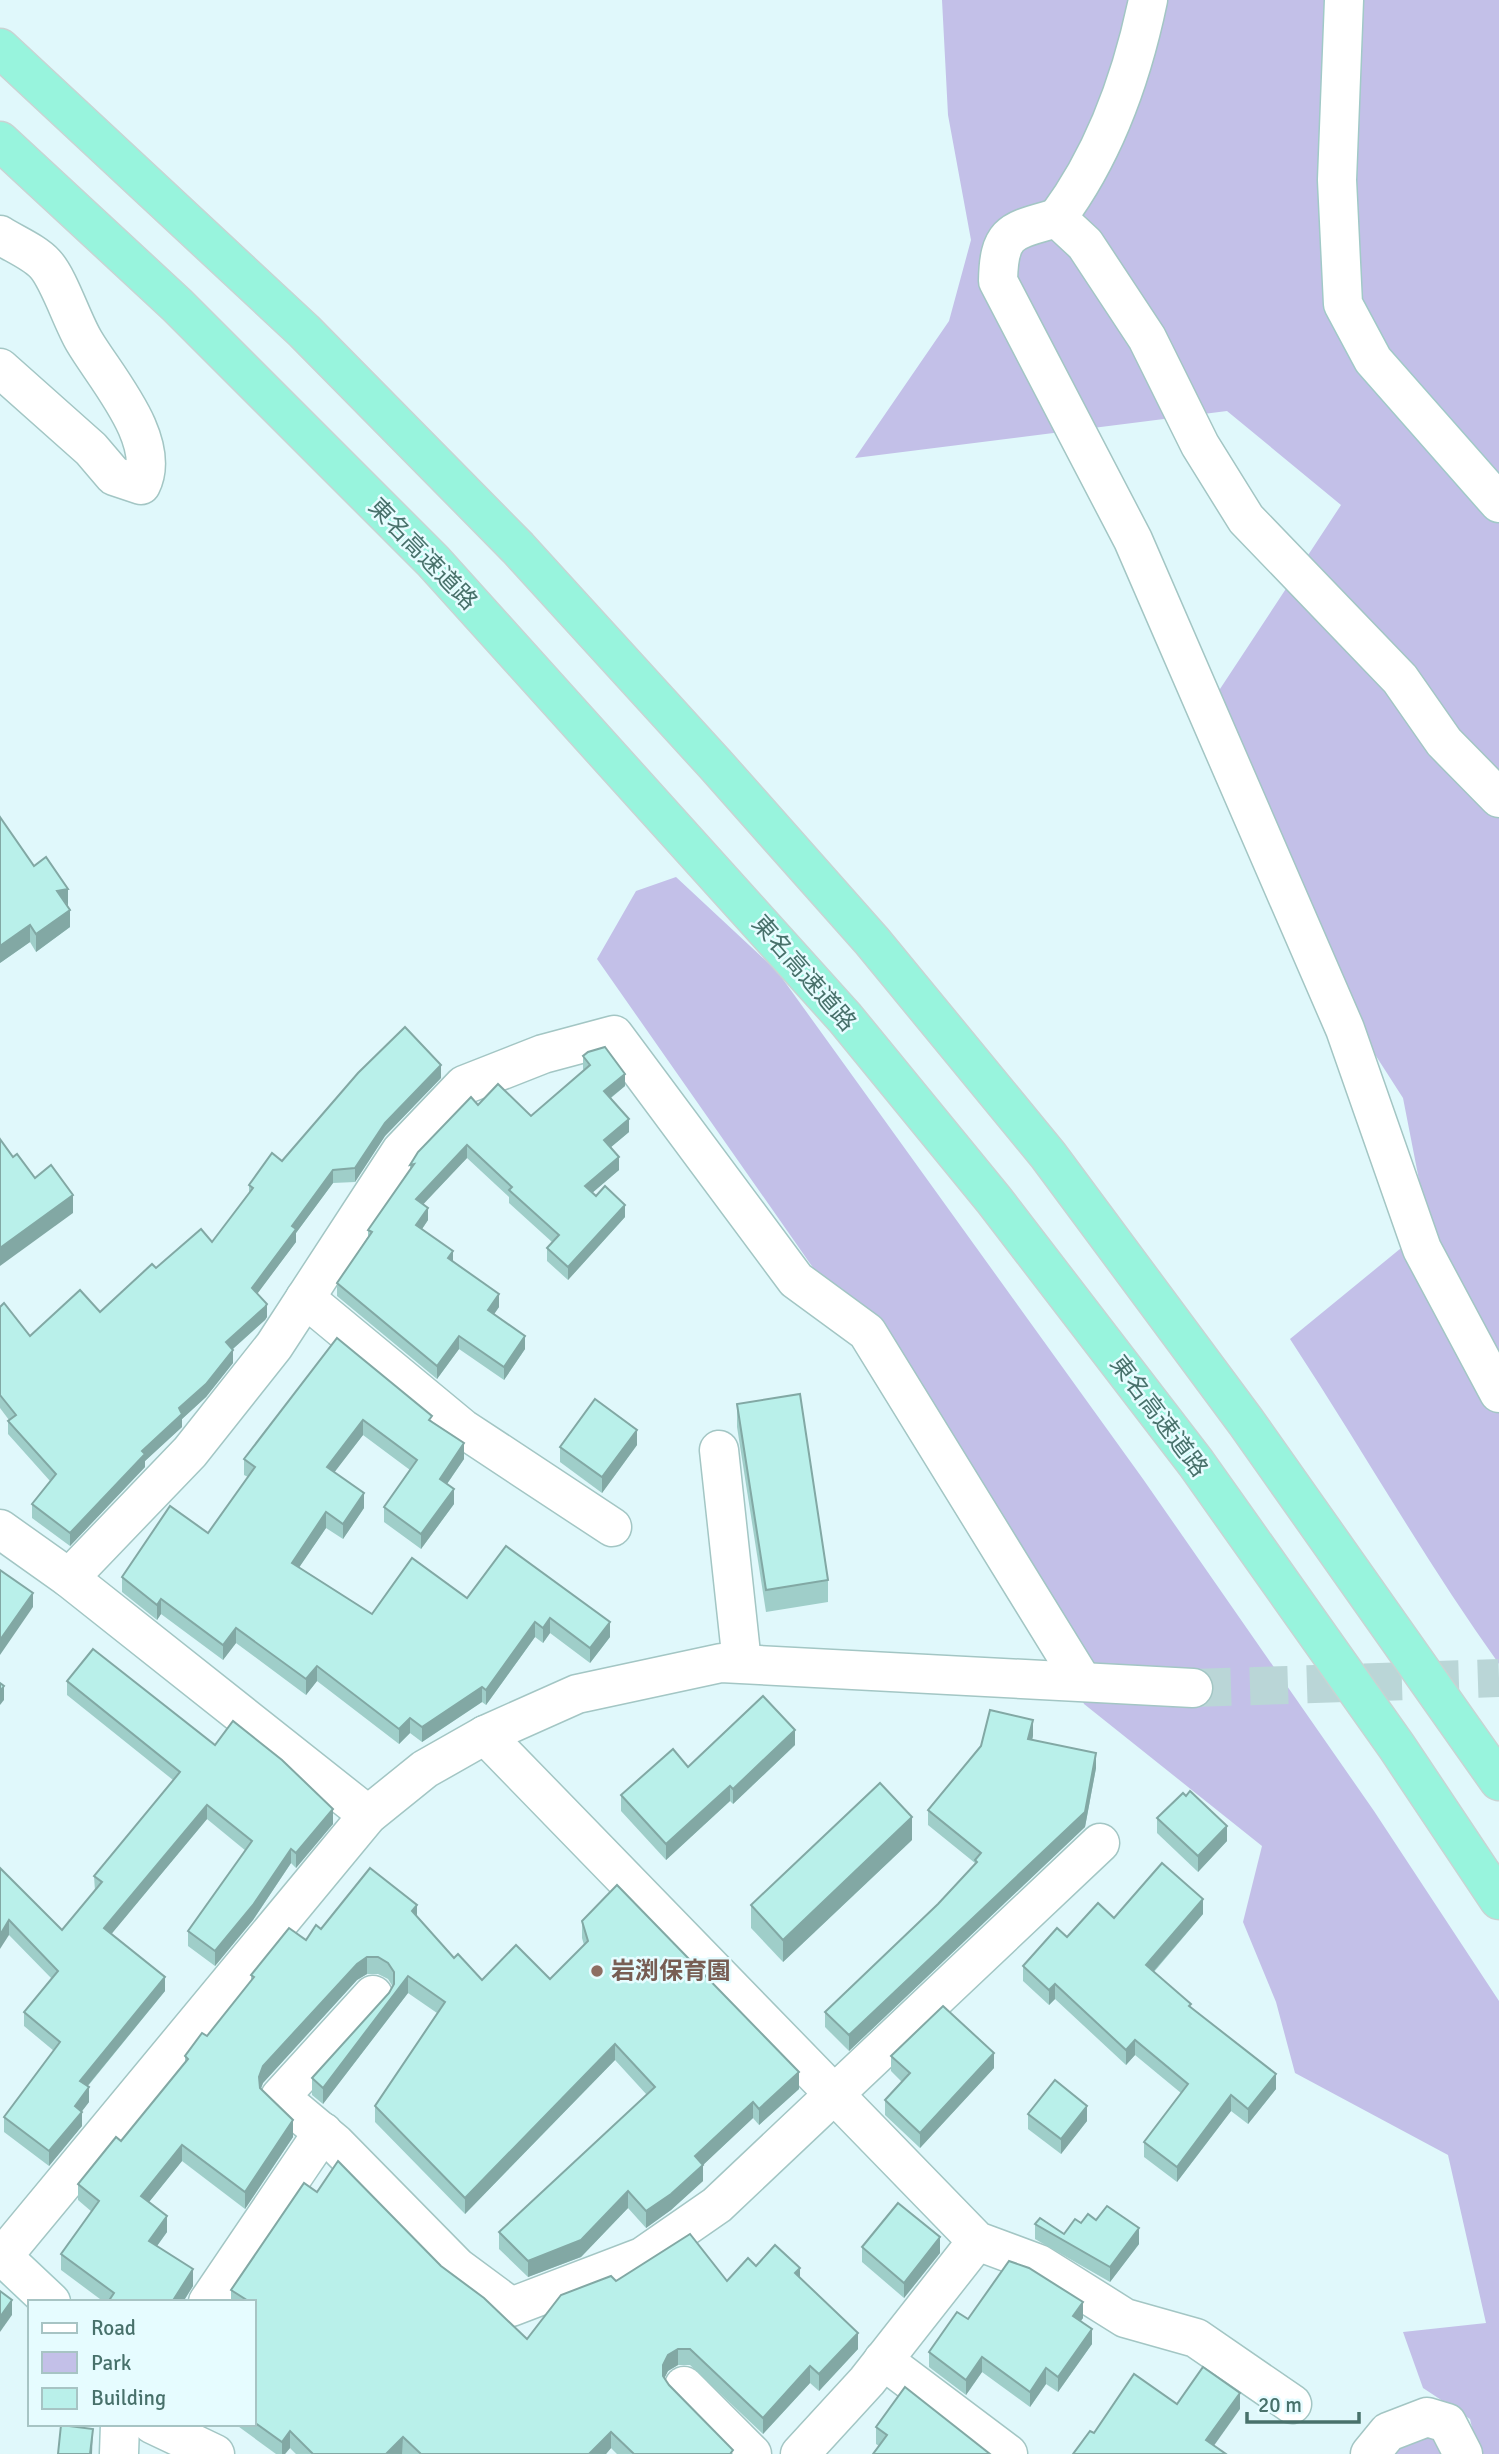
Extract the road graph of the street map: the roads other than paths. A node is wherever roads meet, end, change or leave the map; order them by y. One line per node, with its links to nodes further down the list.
1 (1148, 0): 5 (street)
2 (1344, 0): 8 (street)
3 (0, 48): 20 (highway)
4 (0, 141): 23 (highway, 東名高速道路)
5 (1057, 218): 9 (street); 11 (street)
6 (0, 235): 7 (street)
7 (0, 368)
8 (1499, 503)
9 (1499, 798)
10 (304, 1298): 13 (street); 15 (street); 17 (street)
11 (1499, 1392)
12 (719, 1450): 16 (street)
13 (612, 1527)
14 (0, 1528): 15 (street)
15 (69, 1578): 21 (street)
16 (742, 1663): 17 (street); 19 (street)
17 (1082, 1681): 18 (street)
18 (1193, 1688)
19 (485, 1735): 21 (street); 25 (street)
20 (1499, 1781)
21 (369, 1815): 28 (street)
22 (1100, 1843): 25 (street)
23 (1499, 1900)
24 (373, 1995): 26 (street)
25 (833, 2095): 26 (street); 27 (street)
26 (323, 2132): 30 (street)
27 (977, 2241): 31 (street); 33 (street)
28 (1, 2255): 29 (street)
29 (49, 2300)
30 (209, 2300)
31 (883, 2360): 39 (street); 40 (street)
32 (684, 2386): 38 (street)
33 (1292, 2404)
34 (120, 2426): 36 (street)
35 (156, 2426): 37 (street)
36 (119, 2454)
37 (215, 2454)
38 (752, 2454)
39 (800, 2454)
40 (1008, 2454)
41 (1370, 2454): 42 (street)
42 (1462, 2454)

